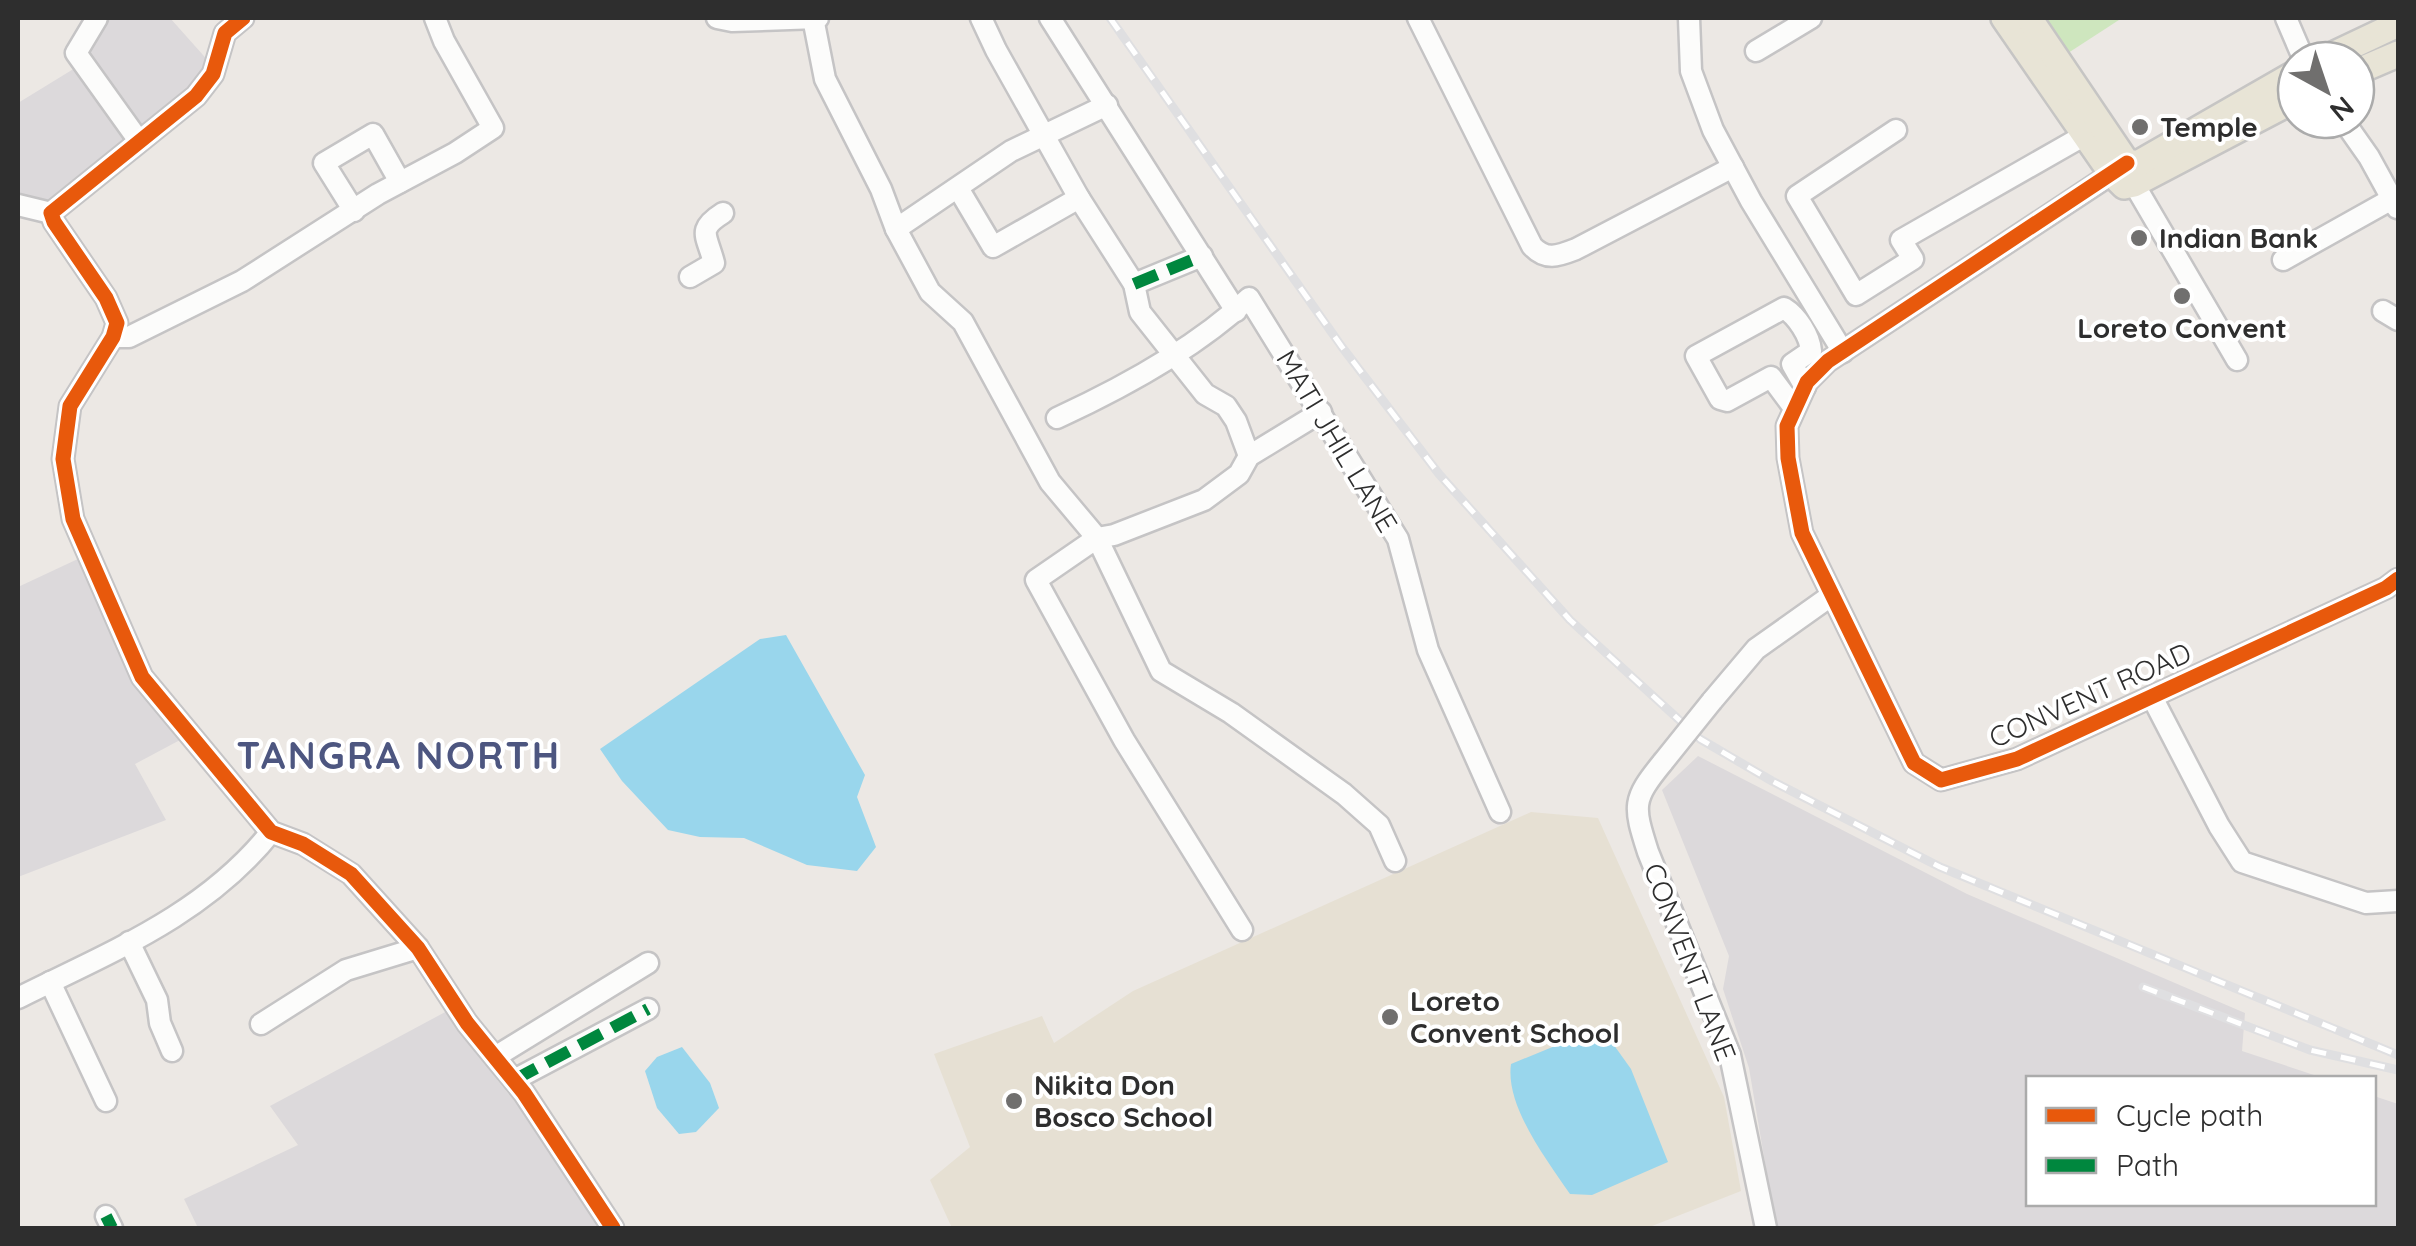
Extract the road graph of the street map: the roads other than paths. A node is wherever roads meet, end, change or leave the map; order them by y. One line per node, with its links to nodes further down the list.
1 (97, 18): 23 (street)
2 (242, 18): 23 (street)
3 (435, 18): 26 (street)
4 (717, 18): 5 (street)
5 (815, 18): 34 (street)
6 (981, 18): 21 (street)
7 (1050, 18): 17 (street, MATI JHIL LANE)
8 (1418, 18): 24 (street)
9 (1689, 18): 24 (street)
10 (1811, 18): 15 (street)
11 (2004, 18): 20 (main road)
12 (2029, 18): 25 (main road)
13 (2398, 24): 14 (main road)
14 (2364, 40)
15 (1756, 51)
16 (2276, 84): 25 (main road)
17 (1107, 105): 21 (street); 35 (street, MATI JHIL LANE)
18 (2276, 109): 25 (main road)
19 (1896, 130): 20 (street)
20 (2085, 135): 25 (main road)
21 (1044, 136): 27 (street); 28 (street)
22 (2356, 140): 29 (street)
23 (139, 141): 32 (street)
24 (1733, 167): 41 (street)
25 (2124, 174): 41 (street); 43 (street)
26 (400, 182): 31 (street); 31 (street)
27 (958, 188): 28 (street); 34 (street)
28 (1079, 198): 38 (street)
29 (2395, 204): 36 (street)
30 (18, 205): 32 (street)
31 (354, 211): 40 (street)
32 (51, 212): 40 (street)
33 (724, 213): 37 (street)
34 (896, 230): 51 (street)
35 (1202, 256): 38 (street); 39 (street, MATI JHIL LANE)
36 (2283, 260)
37 (690, 278)
38 (1134, 284): 42 (street)
39 (1242, 304): 42 (street); 48 (street, MATI JHIL LANE)
40 (113, 337): 56 (street)
41 (1842, 352): 46 (street)
42 (1172, 355): 49 (street); 50 (street)
43 (2237, 360)
44 (1792, 364): 45 (street); 45 (street); 46 (street)
45 (1772, 377): 47 (street)
46 (1805, 387): 47 (street)
47 (1794, 408): 53 (street, CONVENT ROAD)
48 (1320, 412): 50 (street); 55 (street, MATI JHIL LANE)
49 (1057, 418)
50 (1249, 456): 51 (street)
51 (1097, 538): 57 (street); 59 (street)
52 (2398, 579): 54 (street, CONVENT ROAD)
53 (1832, 595): 54 (street, CONVENT ROAD); 72 (street, CONVENT LANE, bridge)
54 (2152, 696): 58 (street)
55 (1500, 812)
56 (271, 832): 60 (street); 61 (street)
57 (1395, 861)
58 (2398, 901)
59 (1242, 930)
60 (129, 942): 63 (street); 67 (street)
61 (418, 948): 66 (street); 68 (street)
62 (648, 963): 68 (street)
63 (50, 982): 64 (street); 70 (street)
64 (18, 998)
65 (648, 1009): 69 (street)
66 (261, 1024)
67 (172, 1051)
68 (495, 1057): 69 (street)
69 (514, 1080): 71 (street)
70 (106, 1101)
71 (613, 1228)
72 (1766, 1228)

